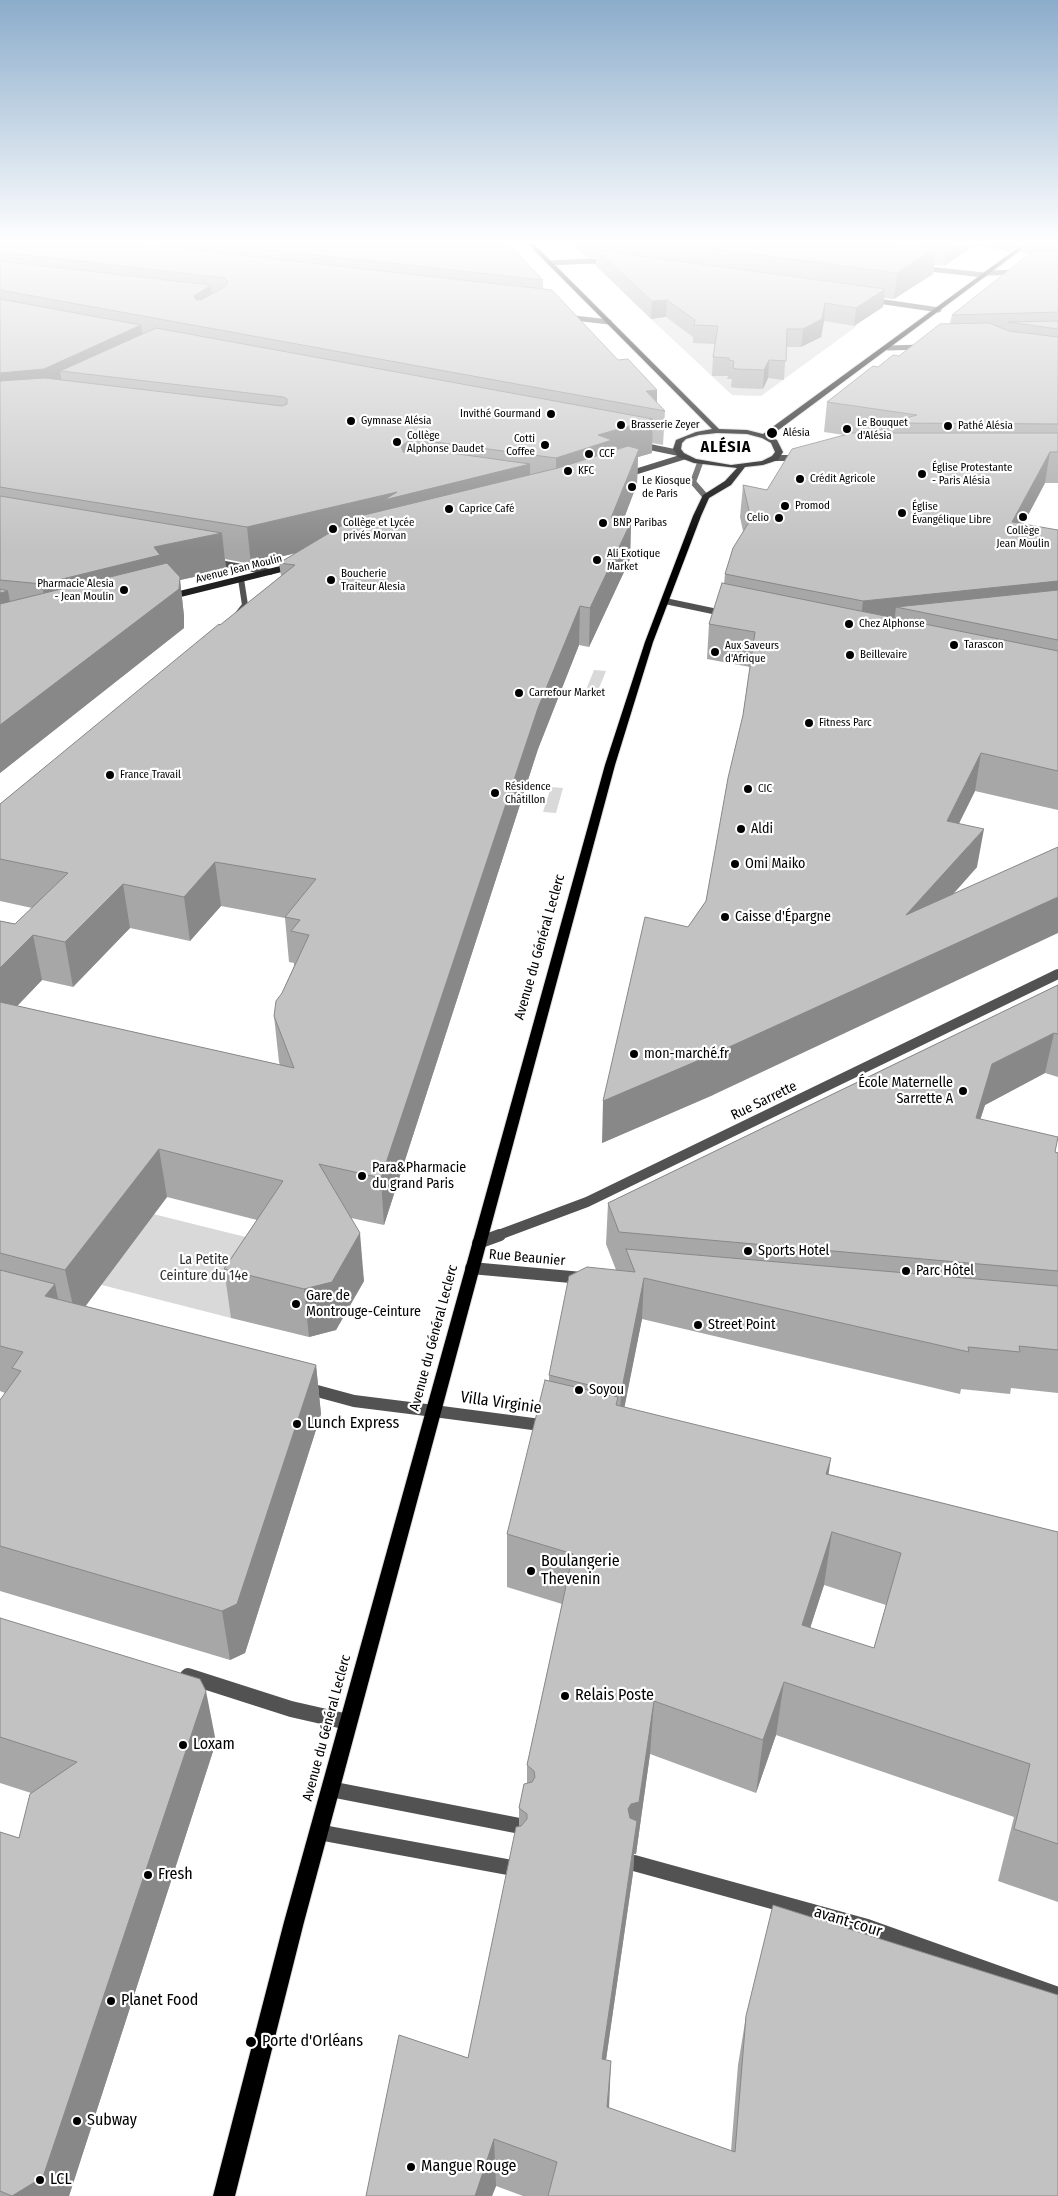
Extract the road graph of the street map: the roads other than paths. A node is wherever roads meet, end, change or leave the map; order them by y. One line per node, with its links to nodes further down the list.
1 (633, 346): 4 (main road)
2 (927, 347): 3 (street)
3 (888, 348): 5 (main road)
4 (717, 431): 5 (main road); 7 (main road)
5 (764, 437): 8 (main road)
6 (634, 444): 7 (main road)
7 (681, 455): 10 (main road); 12 (main road)
8 (775, 458): 9 (main road); 11 (main road)
9 (812, 458)
10 (700, 463): 11 (main road); 13 (street)
11 (742, 467): 13 (main road)
12 (618, 477)
13 (706, 498): 19 (main road, Avenue du Général Leclerc)
14 (206, 561): 16 (street)
15 (304, 564): 16 (main road, Avenue Jean Moulin)
16 (270, 572): 17 (main road, Avenue Jean Moulin)
17 (241, 579): 18 (main road, Avenue Jean Moulin); 21 (street)
18 (162, 599)
19 (665, 601): 20 (street); 23 (main road, Avenue du Général Leclerc)
20 (733, 615)
21 (228, 623)
22 (1058, 974): 23 (street, Rue Sarrette)
23 (478, 1243): 24 (main road, Avenue du Général Leclerc)
24 (471, 1268): 25 (street, Rue Beaunier); 27 (main road, Avenue du Général Leclerc)
25 (597, 1280)
26 (298, 1386): 27 (street, Villa Virginie)
27 (434, 1411): 28 (street, Villa Virginie); 30 (main road, Avenue du Général Leclerc)
28 (565, 1430)
29 (177, 1673): 30 (street)
30 (348, 1722): 31 (main road, Avenue du Général Leclerc)
31 (330, 1789): 32 (street); 33 (main road, Avenue du Général Leclerc)
32 (525, 1827)
33 (318, 1832): 35 (street); 37 (main road, Avenue du Général Leclerc)
34 (634, 1863): 36 (street, avant-cour)
35 (518, 1870)
36 (1058, 1995)
37 (224, 2196)

